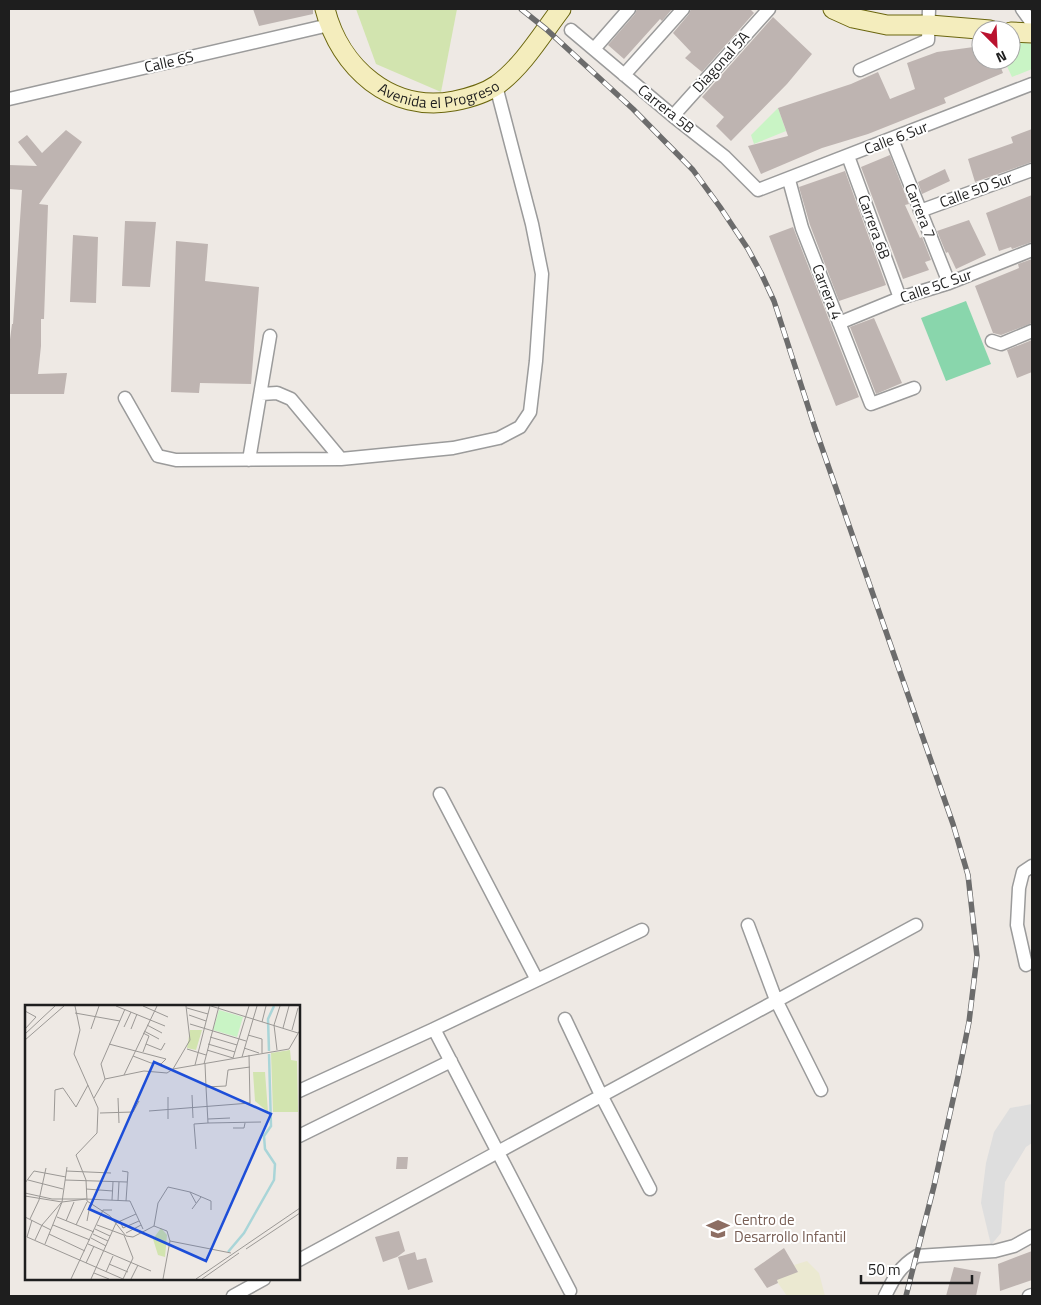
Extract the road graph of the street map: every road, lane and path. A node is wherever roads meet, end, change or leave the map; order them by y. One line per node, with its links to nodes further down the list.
1 (561, 9): 16 (main road, Avenida el Progreso)
2 (629, 9): 12 (street)
3 (683, 9): 14 (street)
4 (833, 9): 8 (main road)
5 (1022, 9): 9 (street)
6 (765, 10): 18 (street, Diagonal 5A)
7 (327, 17): 16 (main road, Avenida el Progreso); 17 (street, Calle 6S)
8 (929, 17): 10 (main road); 13 (street)
9 (1032, 23)
10 (971, 26)
11 (571, 30): 12 (street, Carrera 5B)
12 (594, 49): 14 (street, Carrera 5B)
13 (860, 70)
14 (624, 75): 18 (street, Carrera 5B)
15 (1032, 84): 19 (street, Calle 6 Sur)
16 (496, 86): 35 (street)
17 (9, 98)
18 (673, 116): 23 (street, Carrera 5B)
19 (892, 139): 20 (street, Calle 6 Sur); 24 (street, Carrera 7)
20 (848, 156): 22 (street, Calle 6 Sur); 27 (street, Carrera 6B)
21 (1032, 170): 24 (street, Calle 5D Sur)
22 (789, 180): 23 (street, Calle 6 Sur); 28 (street, Carrera 4)
23 (758, 190)
24 (920, 211): 26 (street, Carrera 7)
25 (1032, 250): 26 (street, Calle 5C Sur)
26 (949, 283): 27 (street, Calle 5C Sur)
27 (900, 298): 28 (street, Calle 5C Sur)
28 (839, 323): 32 (street, Carrera 4)
29 (1032, 331): 31 (street)
30 (270, 336): 33 (street)
31 (992, 341)
32 (914, 388)
33 (261, 394): 35 (street); 36 (street)
34 (125, 398): 36 (street)
35 (341, 459): 36 (street)
36 (249, 460)
37 (440, 794): 43 (street)
38 (1032, 866): 42 (street)
39 (748, 925): 44 (street)
40 (916, 925): 44 (street)
41 (642, 930): 43 (street)
42 (1026, 965)
43 (536, 980): 46 (street)
44 (776, 1000): 48 (street); 50 (street)
45 (564, 1019): 50 (street)
46 (434, 1029): 47 (street); 49 (street)
47 (451, 1060): 51 (street); 52 (street)
48 (821, 1090)
49 (300, 1091)
50 (601, 1095): 52 (street); 53 (street)
51 (300, 1136)
52 (498, 1151): 55 (street); 57 (street)
53 (650, 1189)
54 (1032, 1236): 59 (street)
55 (300, 1259)
56 (262, 1280): 58 (street)
57 (568, 1294)
58 (233, 1296)
59 (885, 1296)

